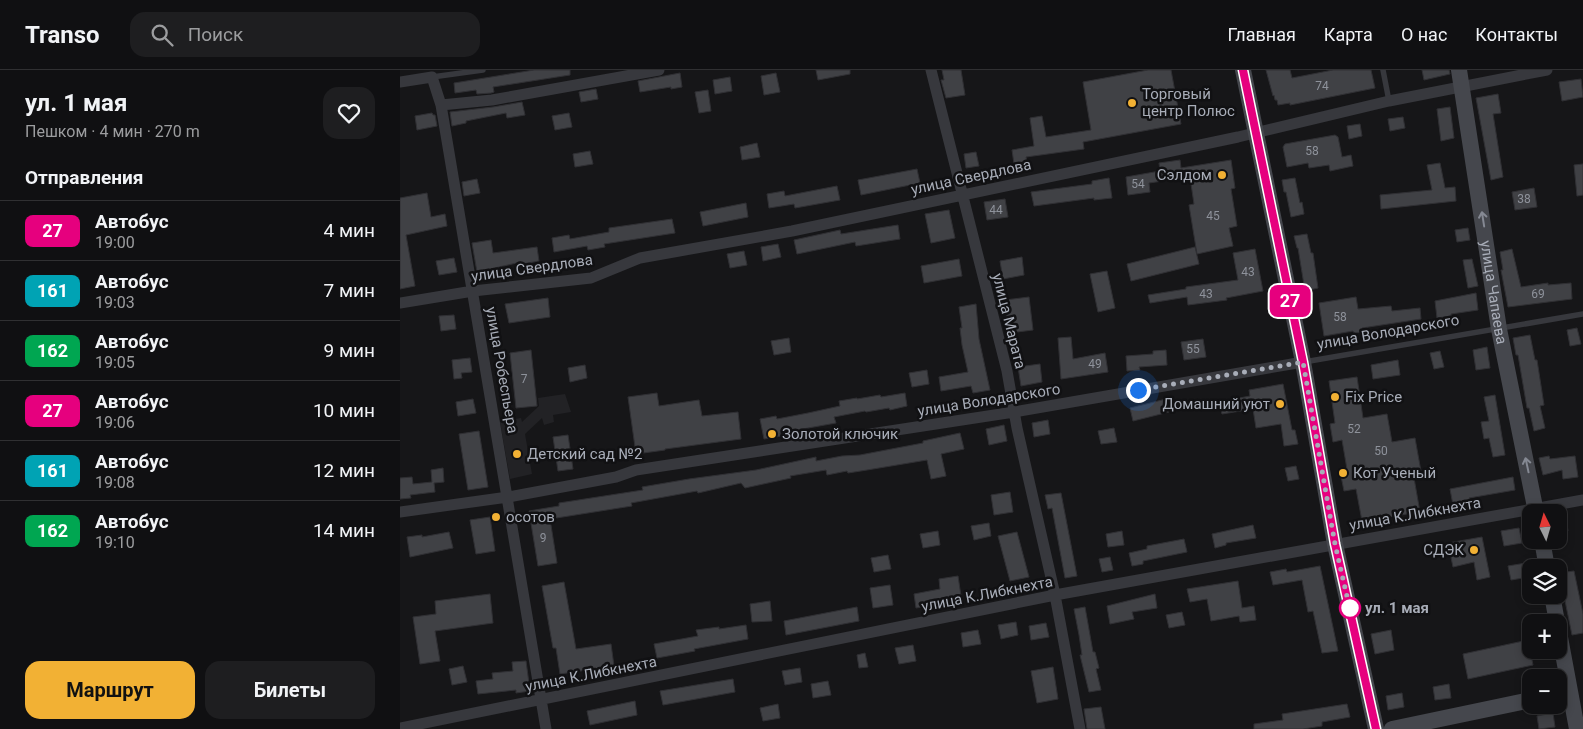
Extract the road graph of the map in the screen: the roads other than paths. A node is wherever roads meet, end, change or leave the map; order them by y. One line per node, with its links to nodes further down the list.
1 (482, 70): 8 (lane)
2 (659, 70): 12 (street)
3 (931, 70): 14 (street, улица Марата)
4 (1243, 70): 13 (main road)
5 (1383, 70): 11 (lane)
6 (1459, 70): 10 (main road, улица Чапаева)
7 (1547, 70): 10 (street, улица Свердлова)
8 (432, 77): 9 (street); 12 (street, улица Робеспьера)
9 (400, 82)
10 (1463, 87): 11 (street, улица Свердлова); 18 (main road, улица Чапаева, one-way to 10)
11 (1389, 101): 13 (street, улица Свердлова)
12 (441, 105): 15 (street, улица Робеспьера)
13 (1255, 133): 14 (street, улица Свердлова); 19 (main road)
14 (961, 194): 15 (street, улица Свердлова); 20 (street, улица Марата)
15 (473, 291): 16 (street, улица Свердлова); 21 (street, улица Робеспьера)
16 (400, 303)
17 (1583, 314): 18 (lane, улица Володарского)
18 (1499, 329): 19 (lane, улица Володарского); 23 (main road, улица Чапаева, one-way to 18)
19 (1303, 362): 20 (street, улица Володарского); 27 (main road)
20 (1014, 412): 21 (street, улица Володарского); 28 (street, улица Марата)
21 (508, 497): 25 (street, улица Володарского); 31 (street, улица Робеспьера)
22 (1583, 500): 24 (street, улица К.Либкнехта)
23 (1535, 504)
24 (1564, 504)
25 (400, 512)
26 (1522, 512): 27 (street, улица К.Либкнехта)
27 (1335, 544): 28 (street, улица К.Либкнехта); 36 (main road)
28 (1054, 595): 31 (street, улица К.Либкнехта); 35 (street, улица Марата)
29 (1564, 659): 30 (main road)
30 (1571, 692): 38 (main road)
31 (541, 700): 33 (street, улица К.Либкнехта); 34 (street, улица Робеспьера)
32 (1522, 702): 37 (main road)
33 (400, 728)
34 (546, 729)
35 (1080, 729)
36 (1376, 729)
37 (1392, 729)
38 (1577, 729)

